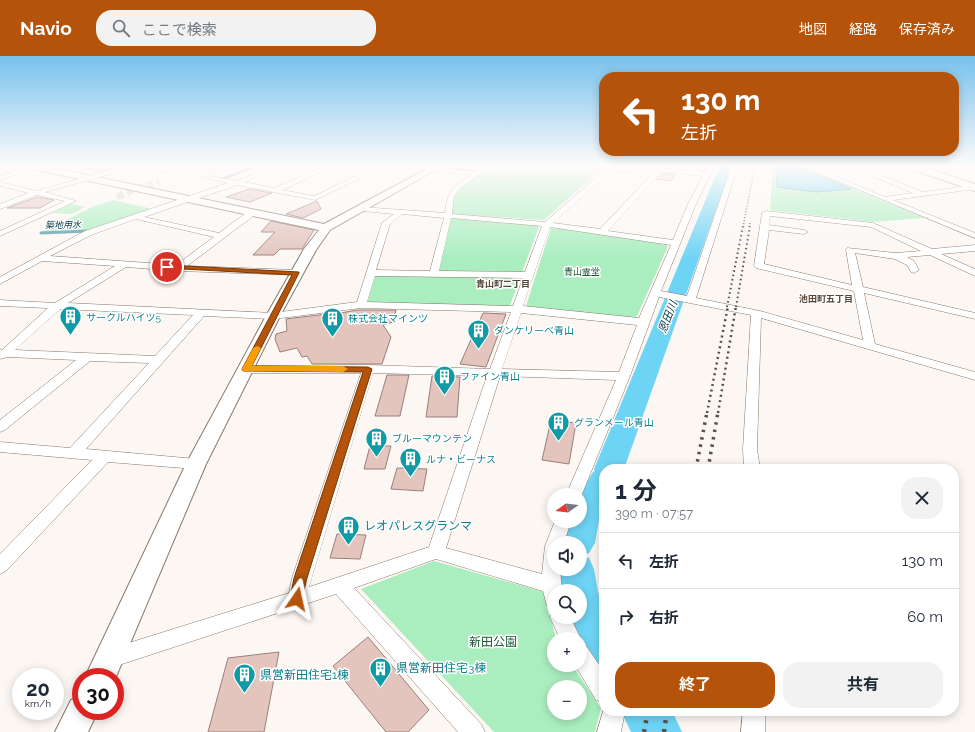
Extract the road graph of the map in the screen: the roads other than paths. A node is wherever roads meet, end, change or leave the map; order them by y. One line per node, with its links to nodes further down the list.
1 (26, 197): 17 (street)
2 (51, 197): 28 (street)
3 (180, 197): 15 (street)
4 (198, 197): 15 (street)
5 (308, 197): 6 (street)
6 (318, 197)
7 (385, 197): 18 (street)
8 (451, 197): 21 (street)
9 (575, 197): 23 (street)
10 (635, 197): 26 (street)
11 (696, 197): 31 (street)
12 (725, 197): 47 (street)
13 (878, 197): 16 (street)
14 (904, 197): 16 (street)
15 (191, 199): 19 (street); 22 (street)
16 (884, 199): 30 (street)
17 (0, 207)
18 (363, 209): 20 (street); 25 (street)
19 (253, 212): 25 (street); 29 (street)
20 (401, 212): 21 (street); 40 (street)
21 (448, 216): 23 (street); 42 (street)
22 (136, 217): 29 (street); 35 (street)
23 (547, 224): 26 (street); 43 (street)
24 (765, 227): 27 (street); 33 (street); 45 (street)
25 (326, 228): 39 (street)
26 (602, 232): 31 (street)
27 (804, 232)
28 (0, 234)
29 (220, 236): 37 (street)
30 (975, 236)
31 (676, 243): 46 (street)
32 (975, 248): 33 (street)
33 (931, 252): 34 (street); 41 (street)
34 (897, 256): 38 (street); 45 (street)
35 (40, 258): 36 (street); 44 (street)
36 (125, 264): 37 (street); 49 (street)
37 (178, 268): 39 (street)
38 (914, 270)
39 (296, 273): 54 (street)
40 (371, 273): 42 (street); 50 (street)
41 (975, 273)
42 (434, 274): 43 (street)
43 (529, 275): 51 (street)
44 (0, 281)
45 (859, 289): 55 (street); 57 (street)
46 (655, 293): 47 (street); 56 (street)
47 (690, 301): 53 (street)
48 (0, 303): 49 (street)
49 (58, 305): 52 (street); 58 (street)
50 (361, 305): 51 (street); 54 (street)
51 (518, 309): 56 (street); 63 (street)
52 (202, 313): 54 (street); 60 (street)
53 (756, 313): 57 (street); 71 (street)
54 (273, 316): 61 (street)
55 (975, 316)
56 (643, 322): 64 (street)
57 (870, 345): 65 (street)
58 (2, 355): 59 (street)
59 (87, 357): 60 (street); 66 (street)
60 (158, 360): 68 (street)
61 (246, 369): 62 (street); 70 (street)
62 (368, 369): 63 (street); 77 (street)
63 (495, 372): 64 (street); 73 (street)
64 (624, 376): 72 (street)
65 (975, 376)
66 (0, 427)
67 (0, 447): 68 (street)
68 (74, 453): 69 (street)
69 (104, 456): 70 (street); 74 (street)
70 (196, 464): 78 (street)
71 (751, 464)
72 (577, 488)
73 (436, 552): 75 (street); 76 (street)
74 (0, 566)
75 (339, 584): 77 (street); 86 (street)
76 (547, 590)
77 (297, 599): 78 (street)
78 (110, 658): 80 (street)
79 (587, 665): 81 (street)
80 (105, 668)
81 (599, 684)
82 (613, 716): 87 (street)
83 (754, 716): 88 (street)
84 (77, 720): 85 (street)
85 (71, 732)
86 (473, 732)
87 (609, 732)
88 (753, 732)

